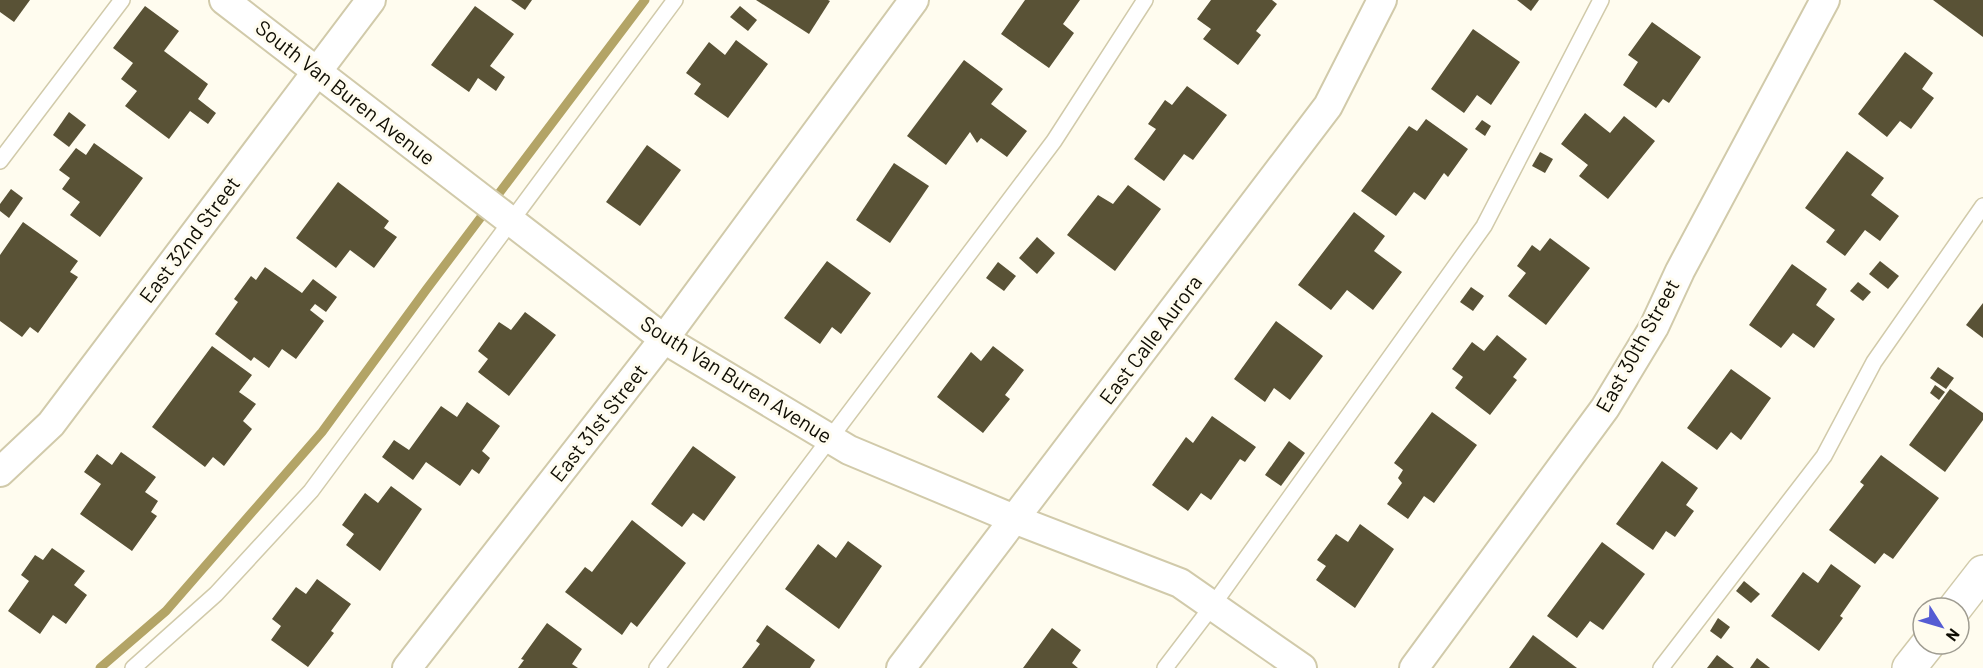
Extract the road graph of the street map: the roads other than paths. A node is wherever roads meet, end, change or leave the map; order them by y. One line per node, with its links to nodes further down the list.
1 (122, 0): 11 (lane)
2 (224, 0): 10 (street, South Van Buren Avenue)
3 (370, 0): 10 (street, East 32nd Street)
4 (675, 0): 13 (lane)
5 (914, 0): 14 (street, East 31st Street)
6 (1145, 0): 15 (lane)
7 (1382, 0): 17 (street, East Calle Aurora)
8 (1601, 0): 20 (lane)
9 (1825, 0): 28 (street, East 30th Street)
10 (317, 72): 13 (street, South Van Buren Avenue); 16 (street, East 32nd Street)
11 (0, 161)
12 (1983, 206): 29 (lane)
13 (512, 221): 14 (street, South Van Buren Avenue); 22 (lane)
14 (664, 339): 15 (street, South Van Buren Avenue); 23 (street, East 31st Street)
15 (830, 439): 17 (street, South Van Buren Avenue); 24 (lane)
16 (0, 472)
17 (1014, 519): 20 (street, South Van Buren Avenue); 25 (street, East Calle Aurora)
18 (1983, 572): 19 (street)
19 (1964, 596)
20 (1212, 606): 26 (lane); 27 (street, South Van Buren Avenue)
21 (1918, 656): 30 (street)
22 (133, 668)
23 (407, 668)
24 (657, 668)
25 (901, 668)
26 (1165, 668)
27 (1302, 668)
28 (1414, 668)
29 (1661, 668)
30 (1909, 668)

